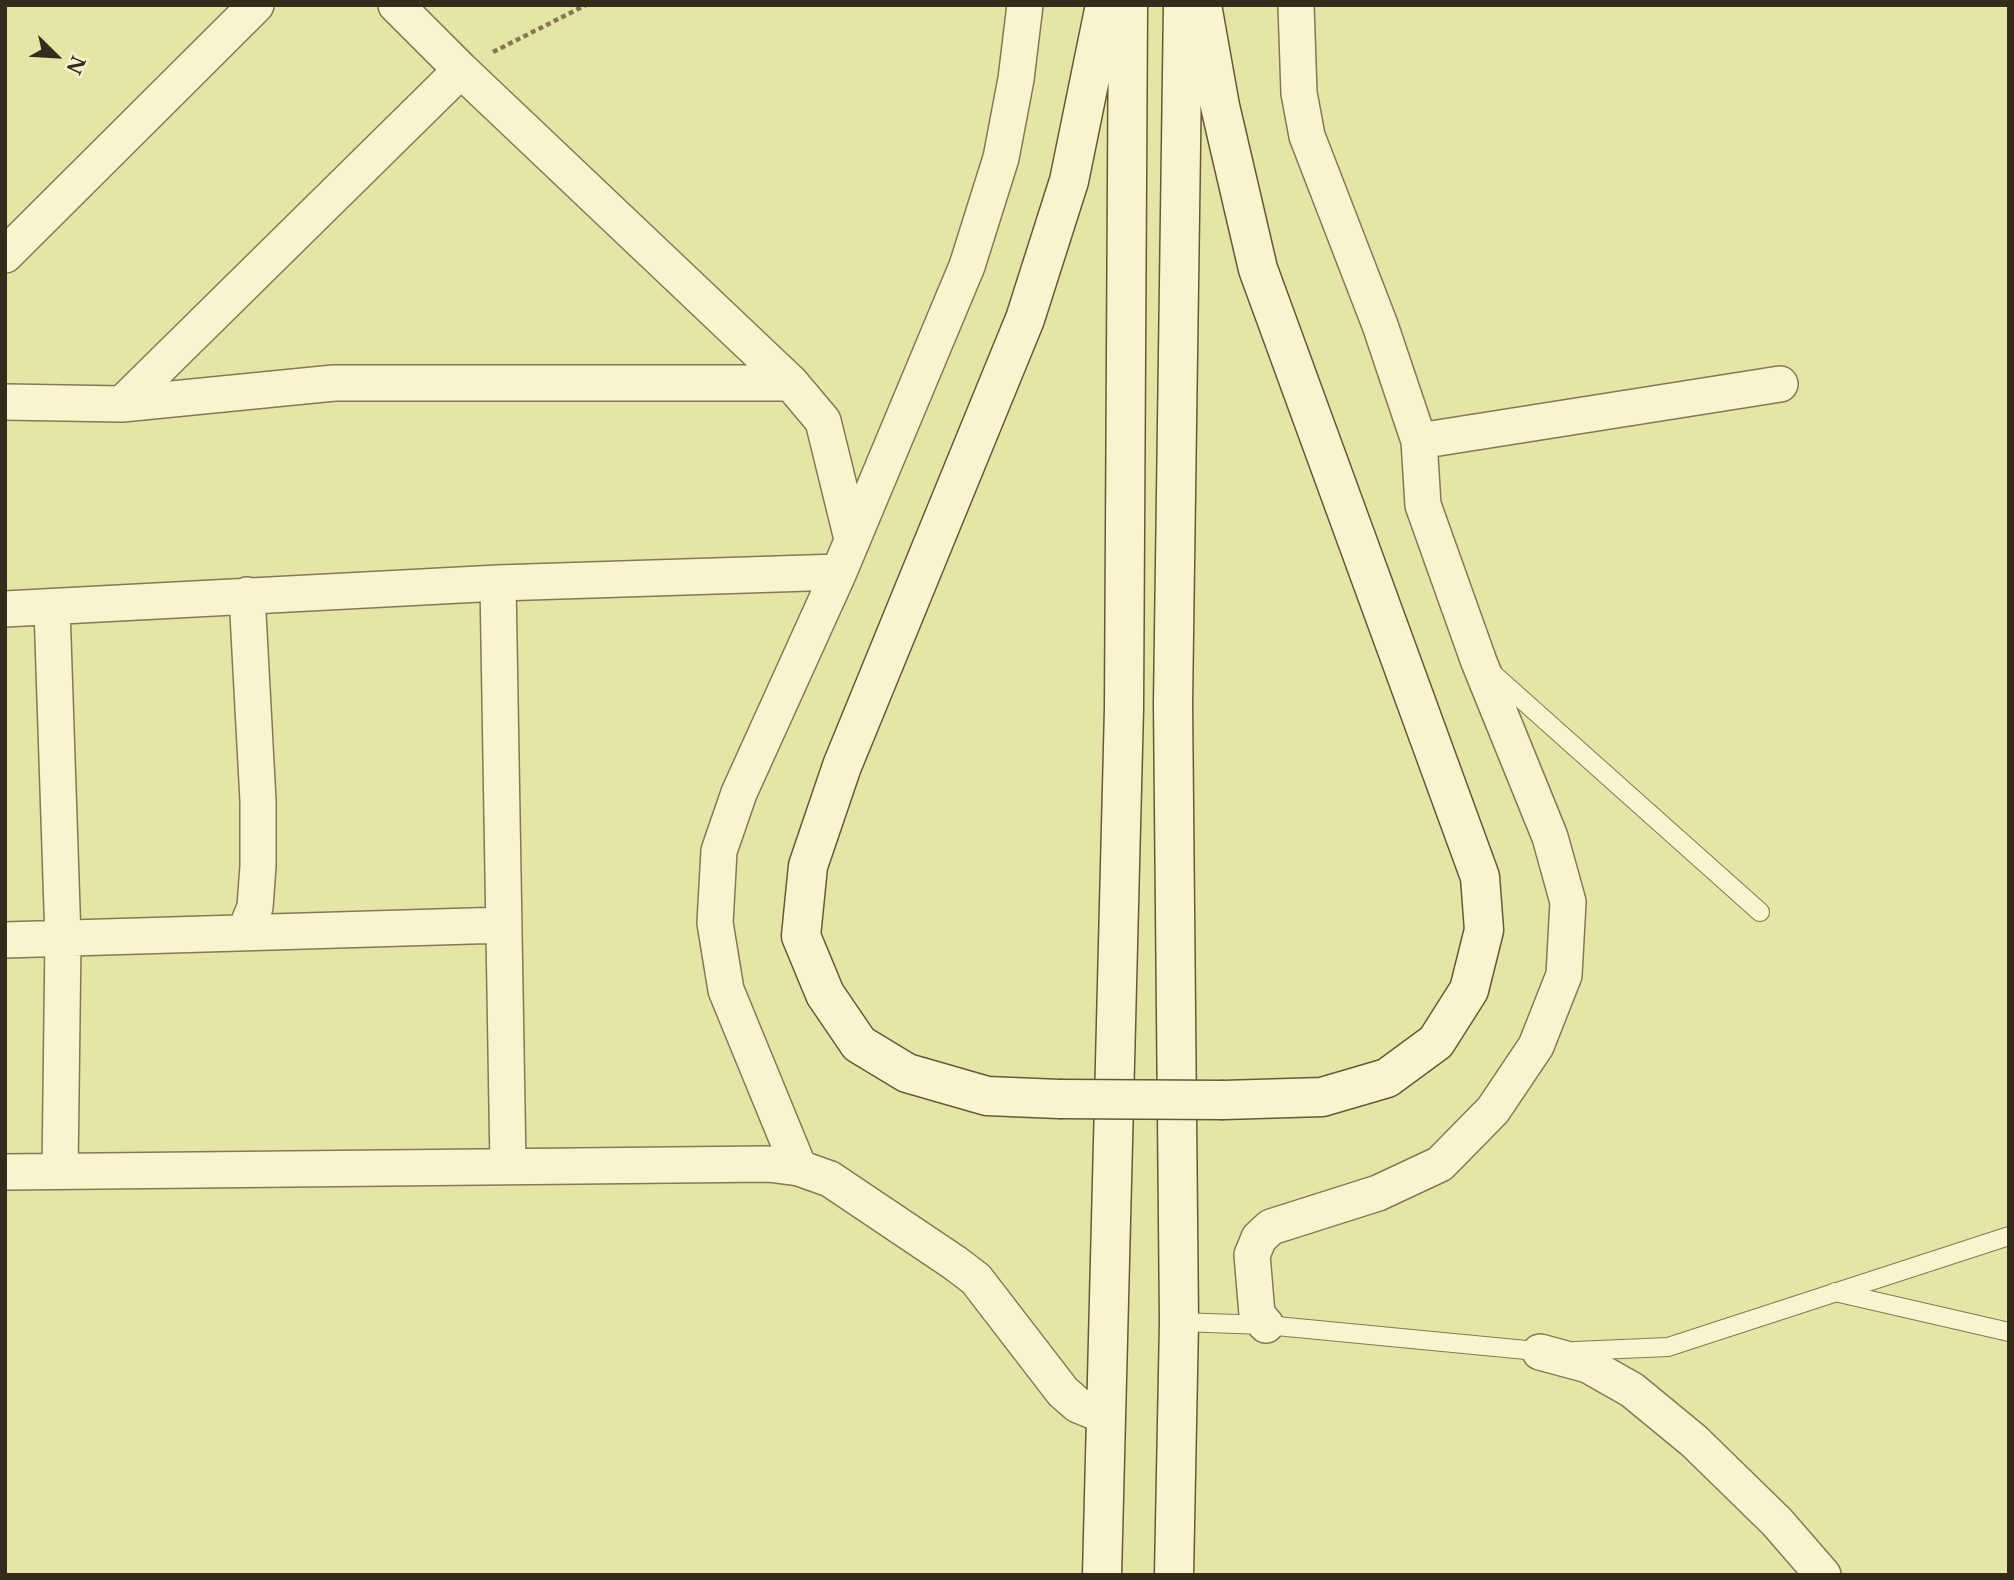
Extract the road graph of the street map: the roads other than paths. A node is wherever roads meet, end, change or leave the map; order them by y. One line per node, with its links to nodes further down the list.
1 (256, 5): 10 (street)
2 (396, 5): 9 (street)
3 (1025, 5): 16 (street)
4 (1105, 5): 7 (main road, bridge)
5 (1128, 5): 38 (main road)
6 (1183, 5): 34 (main road)
7 (1202, 5)
8 (1296, 5): 15 (street)
9 (461, 70): 11 (street); 14 (street)
10 (5, 254)
11 (792, 383): 14 (street); 16 (street)
12 (1780, 384): 15 (street)
13 (5, 402): 14 (street)
14 (122, 404)
15 (1419, 442): 22 (street)
16 (852, 539): 17 (street)
17 (839, 572): 18 (street); 29 (street)
18 (498, 583): 19 (street); 24 (street)
19 (247, 595): 20 (street); 25 (street)
20 (52, 608): 21 (street); 26 (street)
21 (5, 609)
22 (1479, 662): 23 (lane); 35 (street)
23 (1759, 912)
24 (504, 925): 25 (street); 28 (street)
25 (245, 932): 26 (street)
26 (62, 939): 27 (street); 30 (street)
27 (5, 940)
28 (508, 1166): 29 (street); 30 (street)
29 (799, 1168): 38 (street)
30 (60, 1171): 31 (street)
31 (5, 1172)
32 (2009, 1236): 33 (lane)
33 (1835, 1292): 36 (lane); 37 (lane)
34 (1179, 1322): 35 (lane); 40 (main road)
35 (1266, 1325): 37 (lane)
36 (2009, 1332)
37 (1540, 1352): 41 (street)
38 (1105, 1416): 39 (main road)
39 (1102, 1575)
40 (1174, 1575)
41 (1823, 1575)

